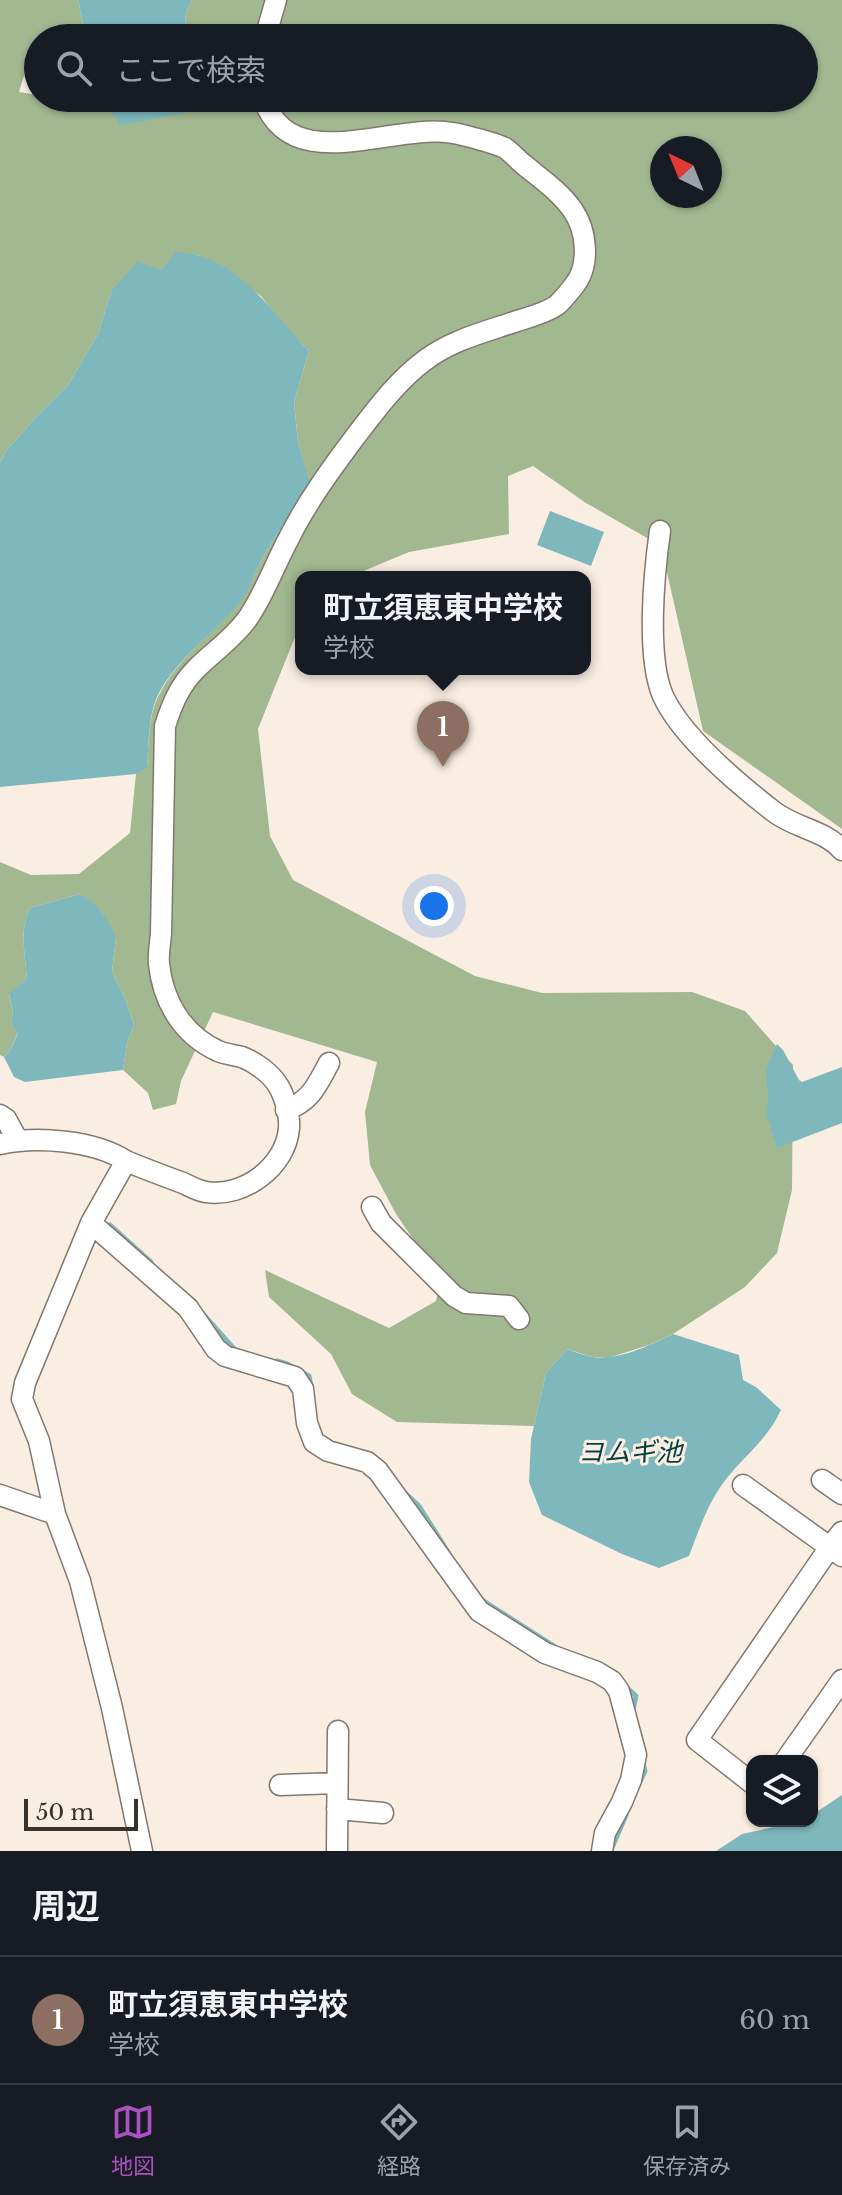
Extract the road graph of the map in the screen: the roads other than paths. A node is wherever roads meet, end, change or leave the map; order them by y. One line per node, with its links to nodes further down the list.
1 (276, 0): 2 (street)
2 (269, 24)
3 (270, 112): 7 (street)
4 (660, 531): 5 (street)
5 (842, 850)
6 (329, 1063): 7 (street)
7 (286, 1110): 10 (street)
8 (0, 1115): 9 (street)
9 (9, 1143): 10 (street)
10 (126, 1161): 12 (street)
11 (372, 1207): 13 (street)
12 (91, 1223): 18 (street); 30 (street)
13 (519, 1319)
14 (822, 1480): 16 (street)
15 (743, 1485): 19 (street)
16 (842, 1494)
17 (0, 1495): 18 (street)
18 (55, 1514): 28 (street)
19 (838, 1545): 23 (street)
20 (842, 1680): 22 (street)
21 (338, 1731): 24 (street)
22 (789, 1755)
23 (746, 1778)
24 (337, 1783): 25 (street); 26 (street)
25 (280, 1785)
26 (337, 1809): 27 (street); 29 (street)
27 (383, 1813)
28 (142, 1851)
29 (337, 1851)
30 (602, 1851)

